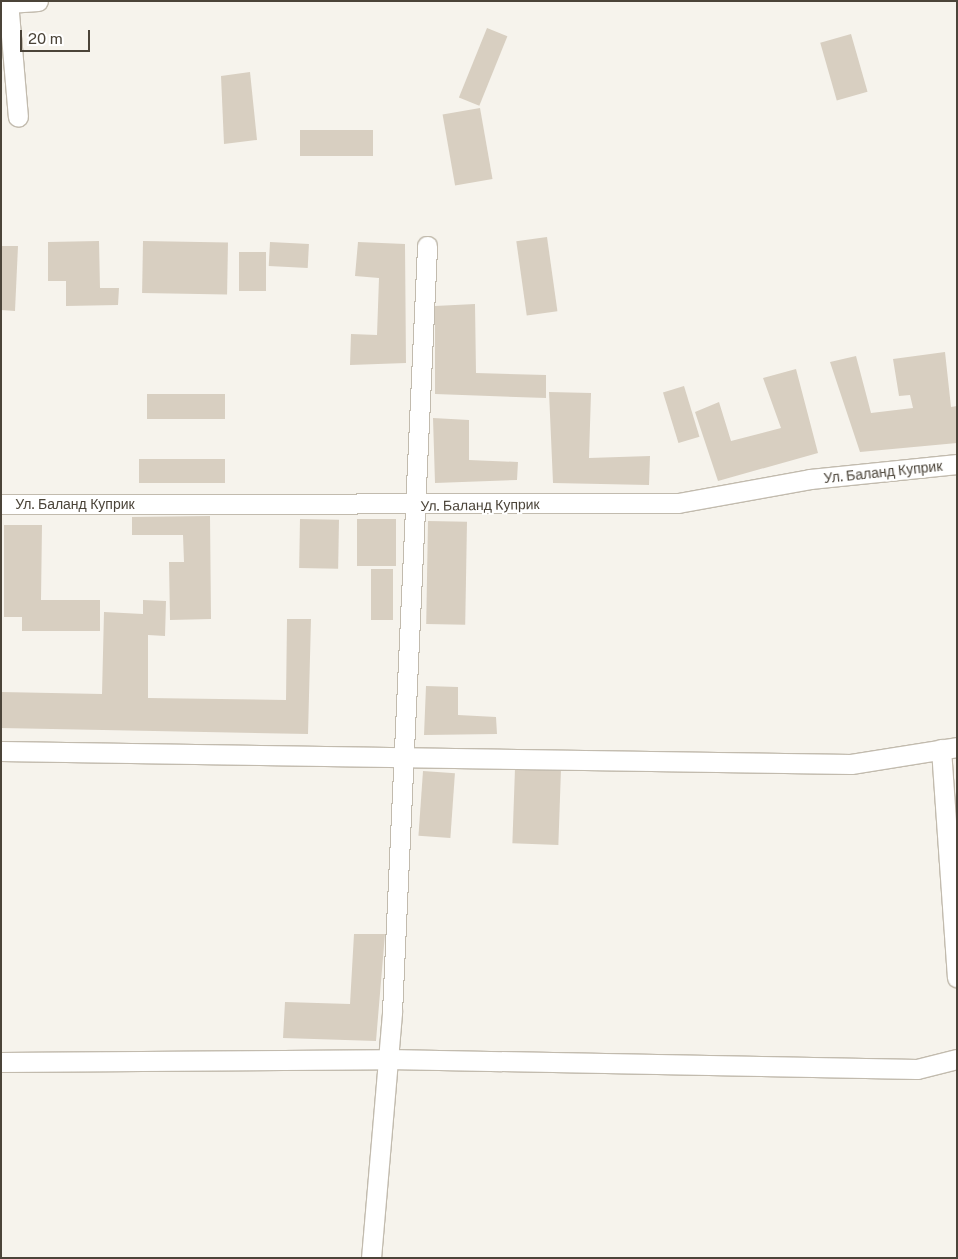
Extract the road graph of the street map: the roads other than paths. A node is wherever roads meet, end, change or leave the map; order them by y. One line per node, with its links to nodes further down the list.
1 (38, 1): 2 (street)
2 (8, 2): 3 (street)
3 (18, 117)
4 (427, 246): 7 (street)
5 (957, 464): 7 (street, Ул. Баланд Куприк)
6 (1, 504): 7 (street, Ул. Баланд Куприк)
7 (417, 505): 10 (street)
8 (949, 748): 10 (street); 11 (street)
9 (1, 751): 10 (street)
10 (404, 759): 12 (street)
11 (957, 977)
12 (388, 1059): 13 (street); 14 (street); 15 (street)
13 (957, 1059)
14 (1, 1062)
15 (371, 1258)

